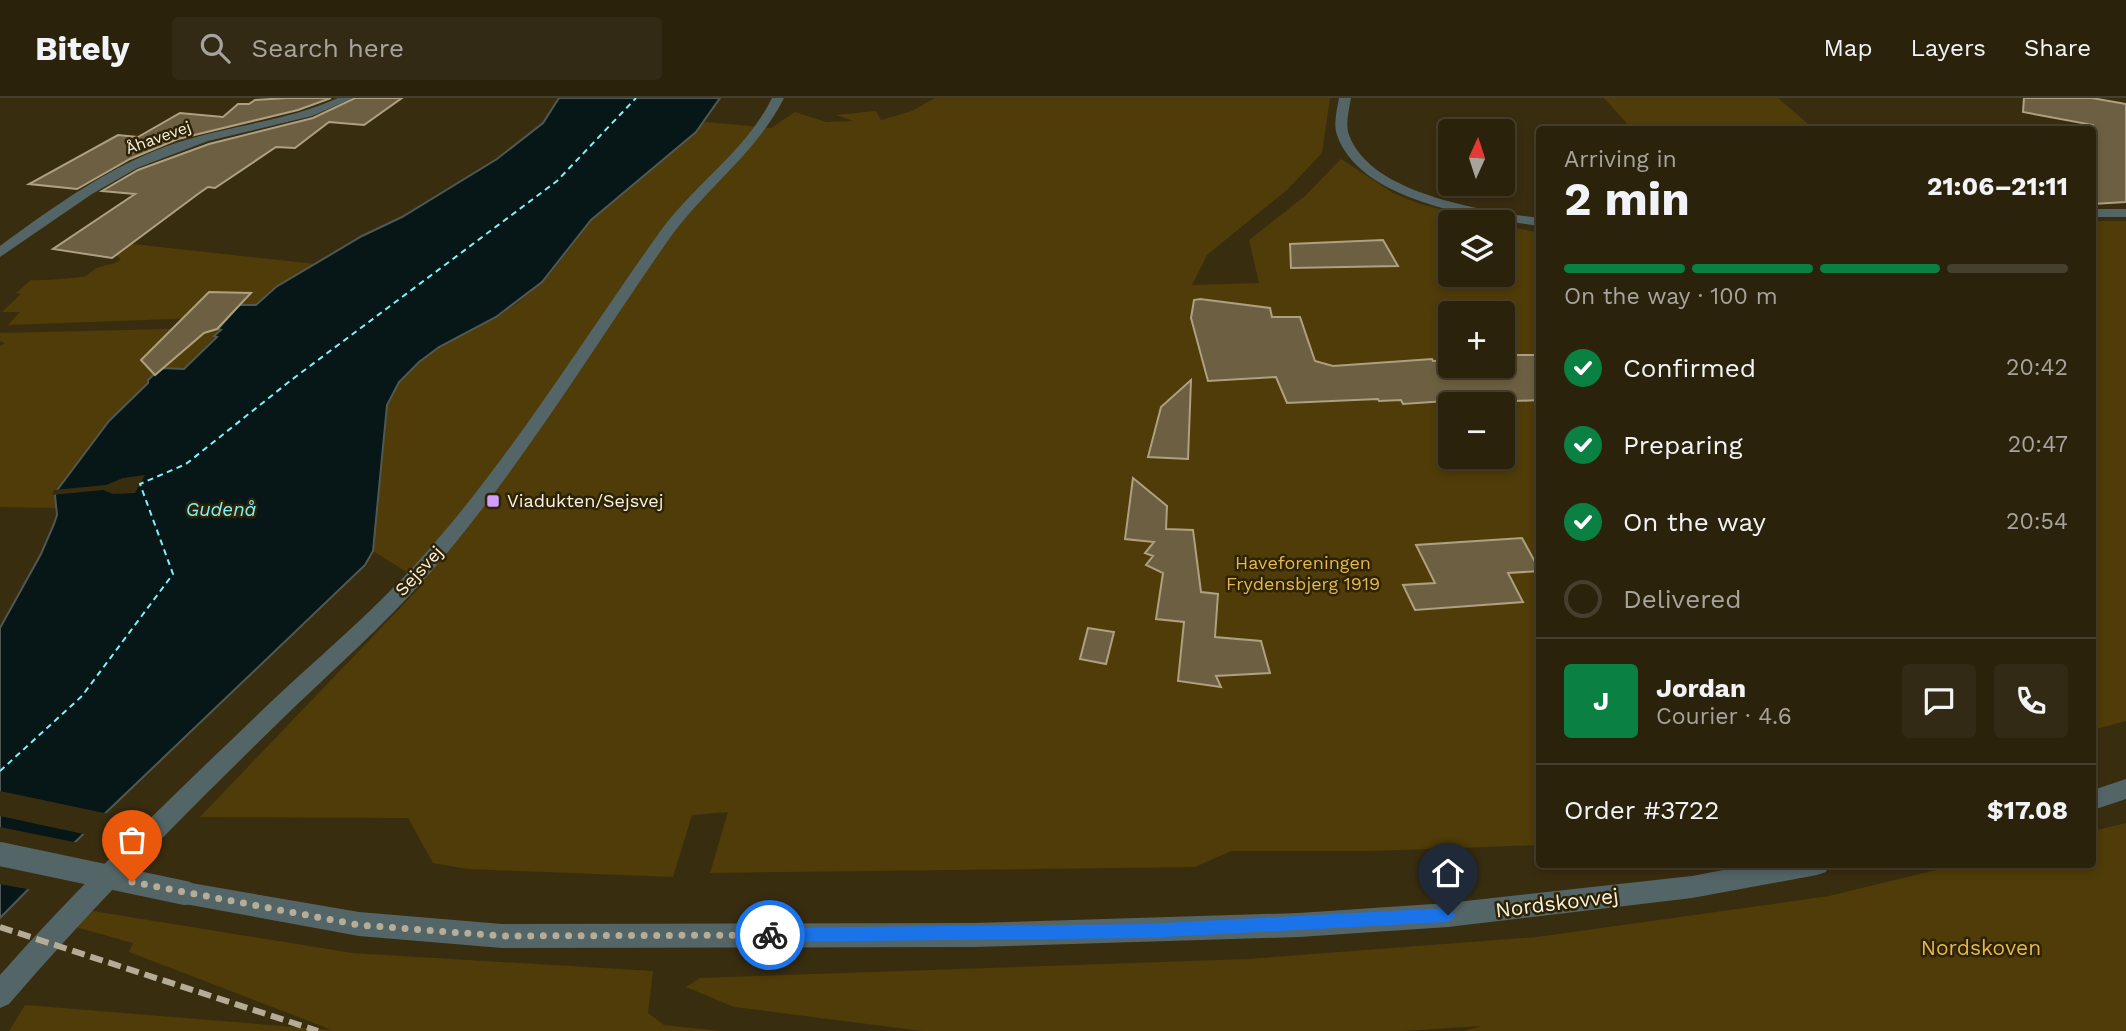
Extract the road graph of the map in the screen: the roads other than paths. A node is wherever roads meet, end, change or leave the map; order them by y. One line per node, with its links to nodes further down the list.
1 (347, 98): 7 (street, Åhavevej)
2 (778, 98): 12 (street, Sejsvej)
3 (1345, 98): 6 (street)
4 (2126, 213): 5 (street)
5 (2096, 214)
6 (1536, 221)
7 (0, 253)
8 (2126, 789): 9 (street)
9 (2096, 799)
10 (0, 854): 11 (street, Nordskovvej, bridge)
11 (1795, 868)
12 (0, 995)

